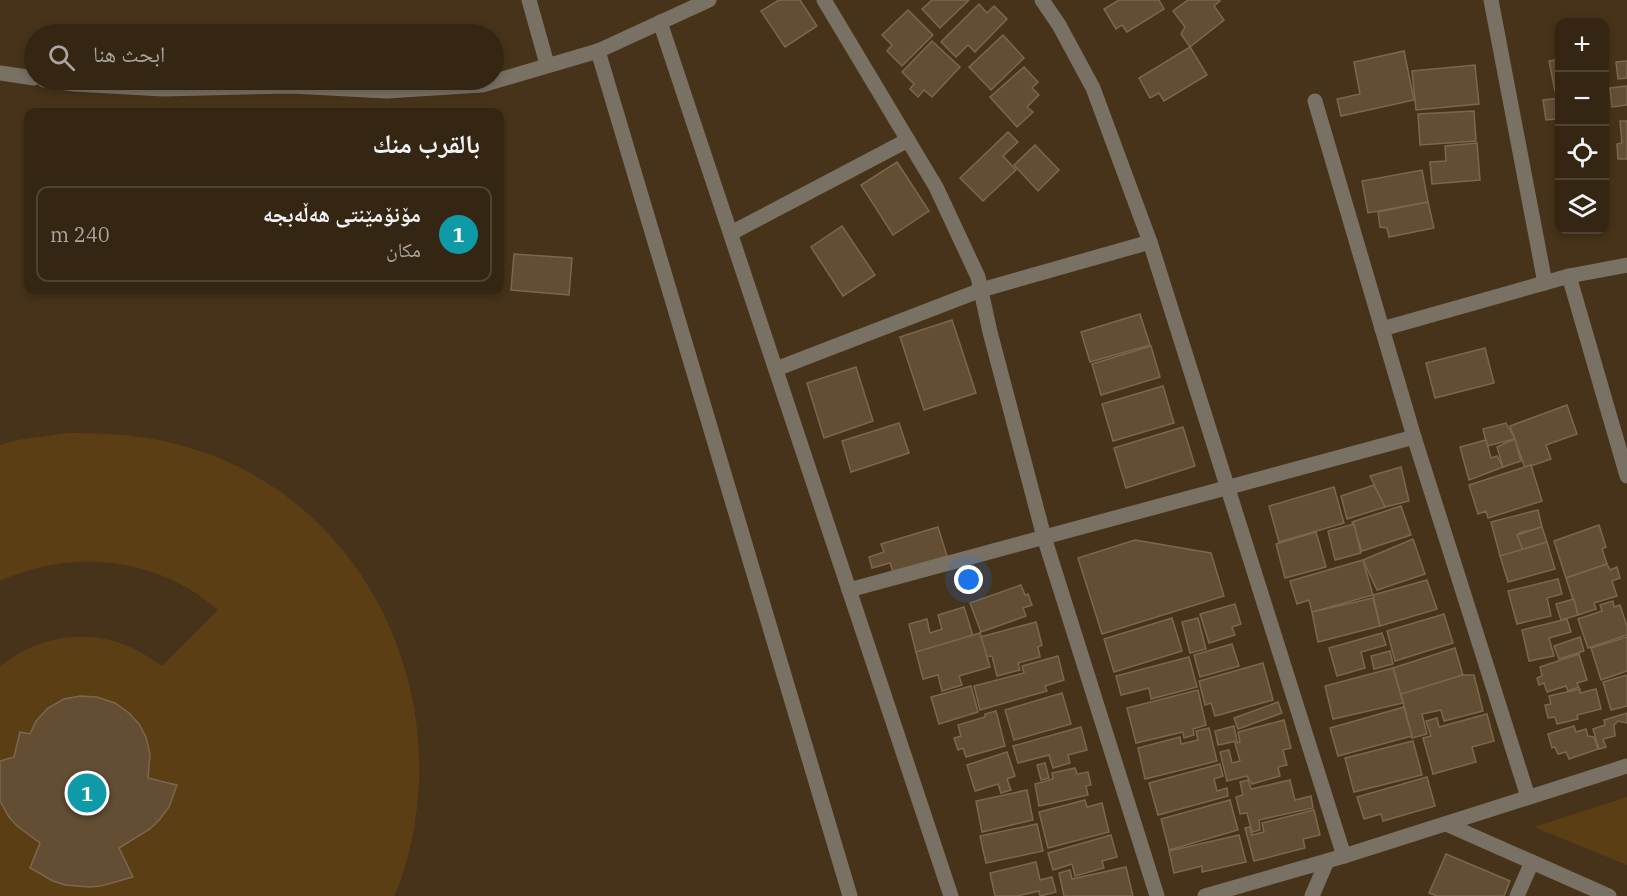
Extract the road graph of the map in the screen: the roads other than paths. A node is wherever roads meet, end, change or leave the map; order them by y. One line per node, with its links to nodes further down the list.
1 (529, 0): 8 (street)
2 (709, 0): 6 (street)
3 (824, 0): 15 (street)
4 (1042, 0): 17 (street)
5 (1491, 0): 20 (street)
6 (660, 22): 7 (street); 16 (street)
7 (598, 51): 8 (street); 35 (street)
8 (547, 64): 11 (street)
9 (0, 73): 10 (street)
10 (24, 77)
11 (504, 78)
12 (368, 90): 13 (street)
13 (403, 90)
14 (1315, 101): 22 (street)
15 (908, 140): 16 (street); 21 (street)
16 (731, 233): 23 (street)
17 (1150, 242): 21 (street); 26 (street)
18 (1627, 265): 19 (street)
19 (1569, 276): 20 (street); 25 (street)
20 (1545, 283): 22 (street)
21 (981, 290): 23 (street); 27 (street)
22 (1382, 329): 24 (street)
23 (776, 369): 28 (street)
24 (1414, 437): 26 (street); 30 (street)
25 (1627, 476)
26 (1228, 487): 27 (street); 32 (street)
27 (1044, 537): 28 (street); 37 (street)
28 (849, 590): 36 (street)
29 (1627, 766): 30 (street)
30 (1528, 797): 31 (street)
31 (1446, 824): 32 (street); 34 (street)
32 (1344, 856): 33 (street)
33 (1327, 861): 38 (street); 39 (street)
34 (1532, 862): 40 (street); 41 (street)
35 (849, 896)
36 (951, 896)
37 (1157, 896)
38 (1205, 896)
39 (1312, 896)
40 (1517, 896)
41 (1609, 896)

